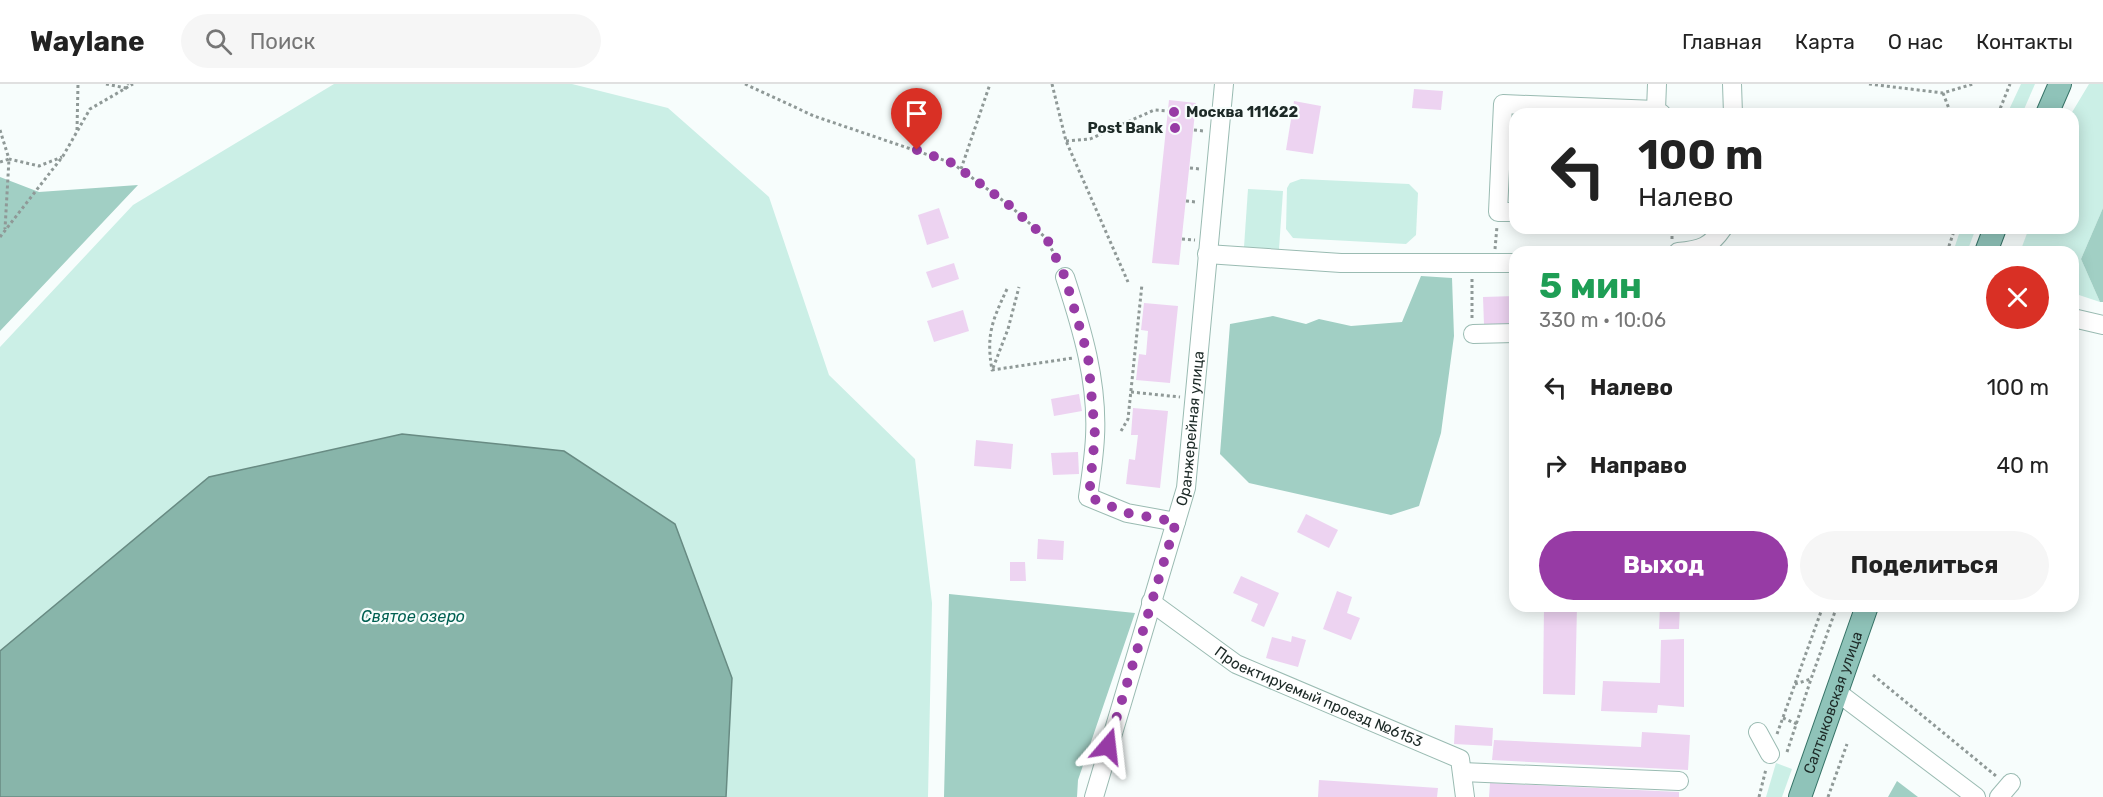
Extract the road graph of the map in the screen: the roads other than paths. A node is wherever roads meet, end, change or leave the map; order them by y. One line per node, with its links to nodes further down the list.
1 (1224, 84): 10 (street, Оранжерейная улица)
2 (1658, 84): 6 (street)
3 (1732, 84): 7 (street)
4 (2060, 84): 8 (main road)
5 (1581, 108): 9 (street)
6 (1659, 108)
7 (1732, 108)
8 (2049, 108)
9 (1506, 212)
10 (1208, 254): 11 (street); 17 (street, Оранжерейная улица)
11 (1509, 263)
12 (1065, 277): 17 (street)
13 (2079, 319): 14 (street)
14 (2103, 325)
15 (1509, 333): 16 (street)
16 (1473, 334)
17 (1176, 522): 18 (street, Оранжерейная улица)
18 (1151, 602): 23 (street, Проектируемый проезд №6153); 25 (street, Оранжерейная улица)
19 (1865, 612): 20 (main road, Салтыковская улица)
20 (1837, 692): 27 (main road, Салтыковская улица); 28 (street)
21 (1758, 732): 22 (street)
22 (1777, 757)
23 (1462, 772): 24 (street); 26 (street)
24 (1679, 781)
25 (1094, 797)
26 (1465, 797)
27 (1800, 797)
28 (1976, 797)

